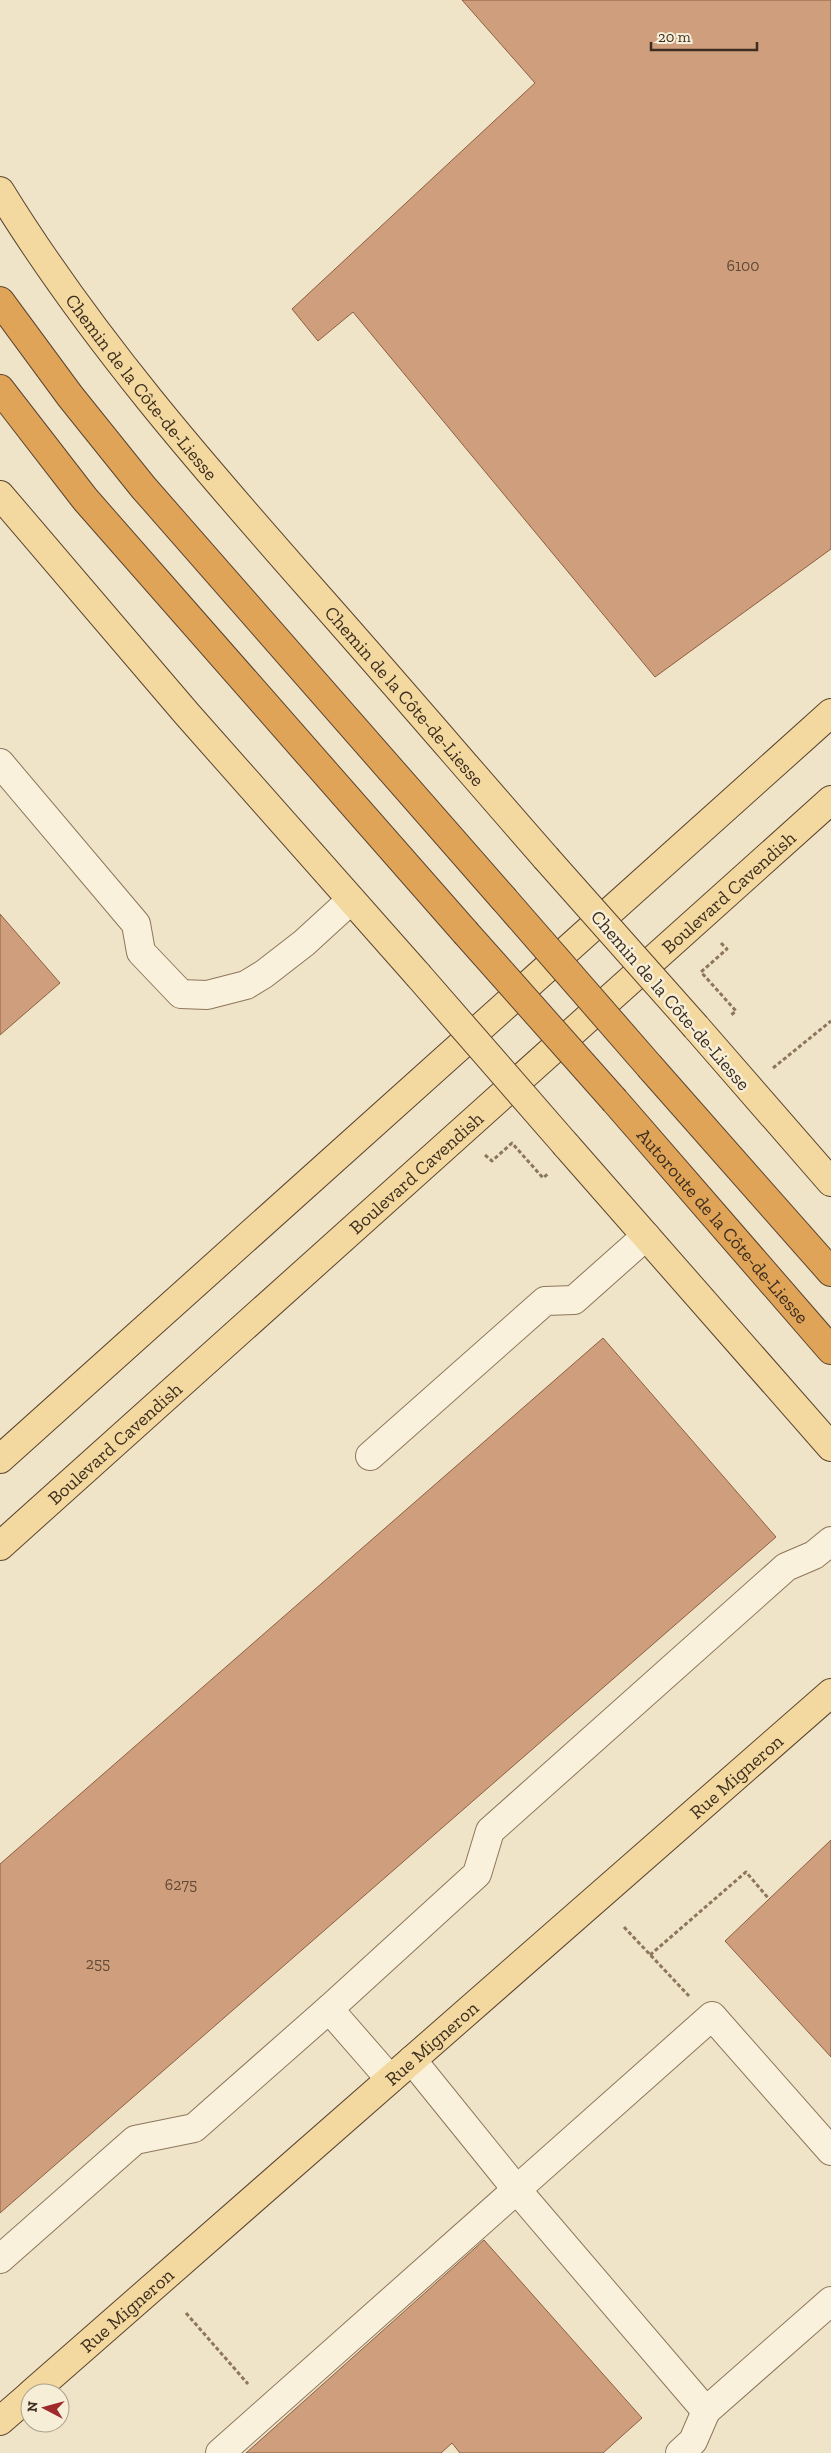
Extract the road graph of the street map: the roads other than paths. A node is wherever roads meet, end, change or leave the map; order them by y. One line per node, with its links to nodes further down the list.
1 (0, 191): 9 (main road, Chemin de la Côte-de-Liesse, bridge)
2 (0, 301): 11 (highway, bridge)
3 (0, 389): 12 (highway, Autoroute de la Côte-de-Liesse, bridge)
4 (0, 495): 8 (main road)
5 (831, 714): 15 (main road)
6 (0, 763): 8 (lane)
7 (831, 800): 17 (main road, Boulevard Cavendish)
8 (351, 900): 10 (main road, bridge)
9 (831, 1182)
10 (646, 1236): 13 (main road); 14 (lane)
11 (831, 1272)
12 (831, 1350)
13 (831, 1447)
14 (370, 1456)
15 (0, 1459)
16 (831, 1541): 19 (lane)
17 (0, 1546)
18 (831, 1692): 20 (main road, Rue Migneron)
19 (329, 2009): 21 (lane); 24 (lane)
20 (412, 2060): 21 (main road, Rue Migneron); 23 (lane)
21 (390, 2079): 26 (main road, Rue Migneron)
22 (831, 2151): 23 (lane)
23 (517, 2190): 28 (lane); 30 (lane)
24 (0, 2259)
25 (831, 2301): 28 (lane)
26 (44, 2383)
27 (20, 2404): 29 (main road, Rue Migneron)
28 (706, 2411): 31 (lane)
29 (0, 2421)
30 (220, 2453)
31 (680, 2453)

